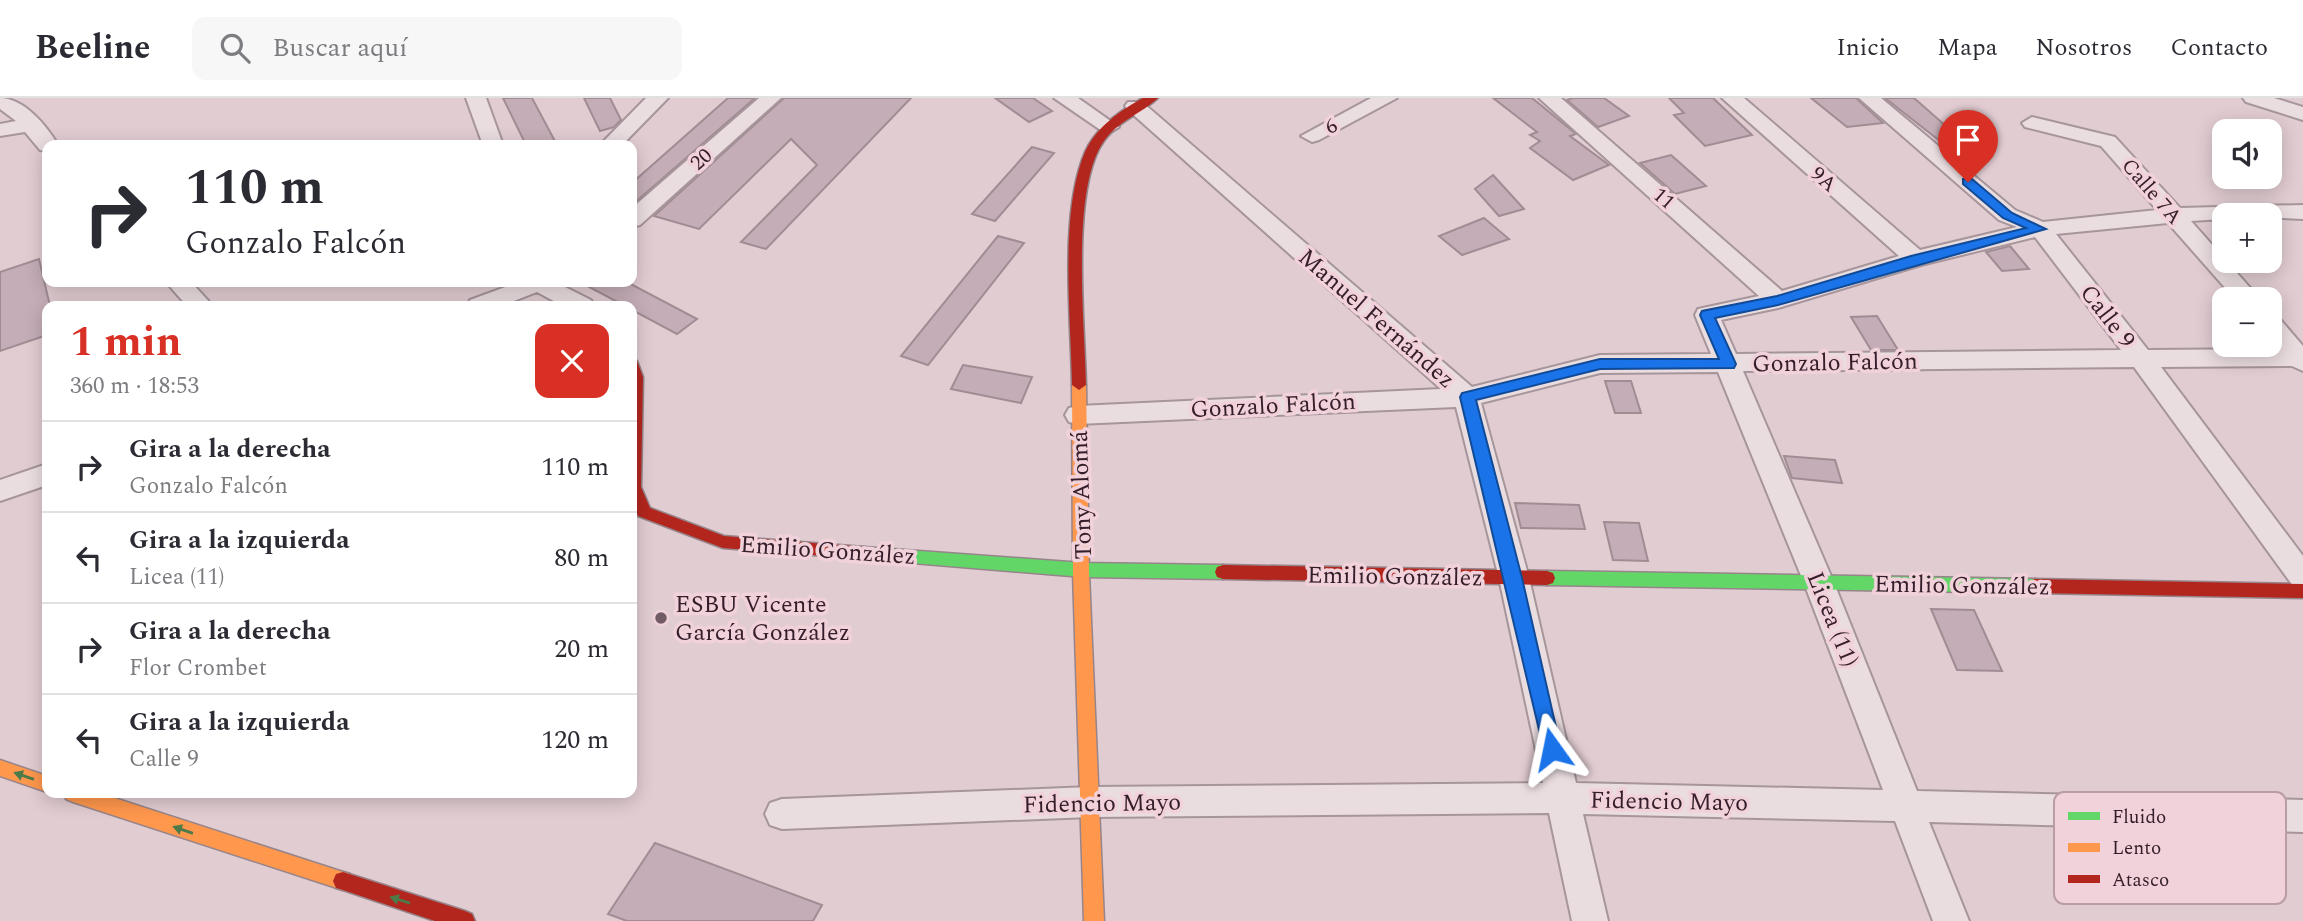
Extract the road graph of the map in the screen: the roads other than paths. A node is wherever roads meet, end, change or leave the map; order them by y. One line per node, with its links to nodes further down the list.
1 (476, 98): 19 (street)
2 (771, 98): 22 (street, 20)
3 (1064, 98): 15 (street)
4 (1387, 98): 17 (street, 6)
5 (1549, 98): 30 (street, 11)
6 (1732, 98): 25 (street, 9A)
7 (1869, 98): 24 (street, Calle 9)
8 (2253, 98): 12 (street)
9 (0, 100): 14 (street)
10 (646, 102): 20 (street)
11 (1143, 102): 15 (street, Tony Alomá); 38 (street, Manuel Fernández)
12 (2303, 114)
13 (2032, 123): 23 (street, Calle 7A)
14 (29, 125): 16 (street); 18 (street)
15 (1109, 127): 39 (street, Tony Alomá)
16 (0, 130)
17 (1312, 136)
18 (43, 140)
19 (492, 140)
20 (614, 140)
21 (2303, 212): 23 (street)
22 (637, 216)
23 (2174, 216): 24 (street); 29 (street, Calle 7A)
24 (2040, 229): 25 (street); 35 (street, Calle 9)
25 (1916, 259): 30 (street)
26 (183, 287): 31 (street)
27 (526, 287): 32 (street)
28 (548, 287): 33 (street)
29 (2237, 287)
30 (1778, 300): 37 (street, Licea (11))
31 (196, 301)
32 (492, 301)
33 (573, 301)
34 (2282, 338): 36 (street)
35 (2141, 358): 36 (street, Gonzalo Falcón); 37 (street, Gonzalo Falcón); 45 (street, Calle 9)
36 (2301, 359)
37 (1729, 364): 38 (street, Gonzalo Falcón); 46 (street, Licea (11))
38 (1467, 397): 39 (street, Gonzalo Falcón); 44 (street, Manuel Fernández)
39 (1078, 415): 43 (street, Tony Alomá)
40 (42, 476): 41 (street)
41 (0, 491)
42 (637, 495): 43 (street, Emilio González)
43 (1083, 570): 44 (street, Emilio González); 52 (street, Tony Alomá)
44 (1514, 578): 46 (street, Emilio González); 51 (street, Manuel Fernández)
45 (2303, 578)
46 (1819, 583): 47 (street, Emilio González); 53 (street, Licea (11))
47 (2303, 591)
48 (0, 768): 49 (street, one-way to 48)
49 (42, 782)
50 (88, 798): 56 (street, one-way to 50)
51 (1563, 798): 52 (street, Fidencio Mayo); 53 (street, Fidencio Mayo); 58 (street, Manuel Fernández)
52 (1090, 802): 55 (street, Fidencio Mayo); 57 (street, Tony Alomá)
53 (1907, 806): 54 (street, Fidencio Mayo); 59 (street, Licea (11))
54 (2054, 810)
55 (782, 814)
56 (465, 921)
57 (1094, 921)
58 (1590, 921)
59 (1951, 921)

